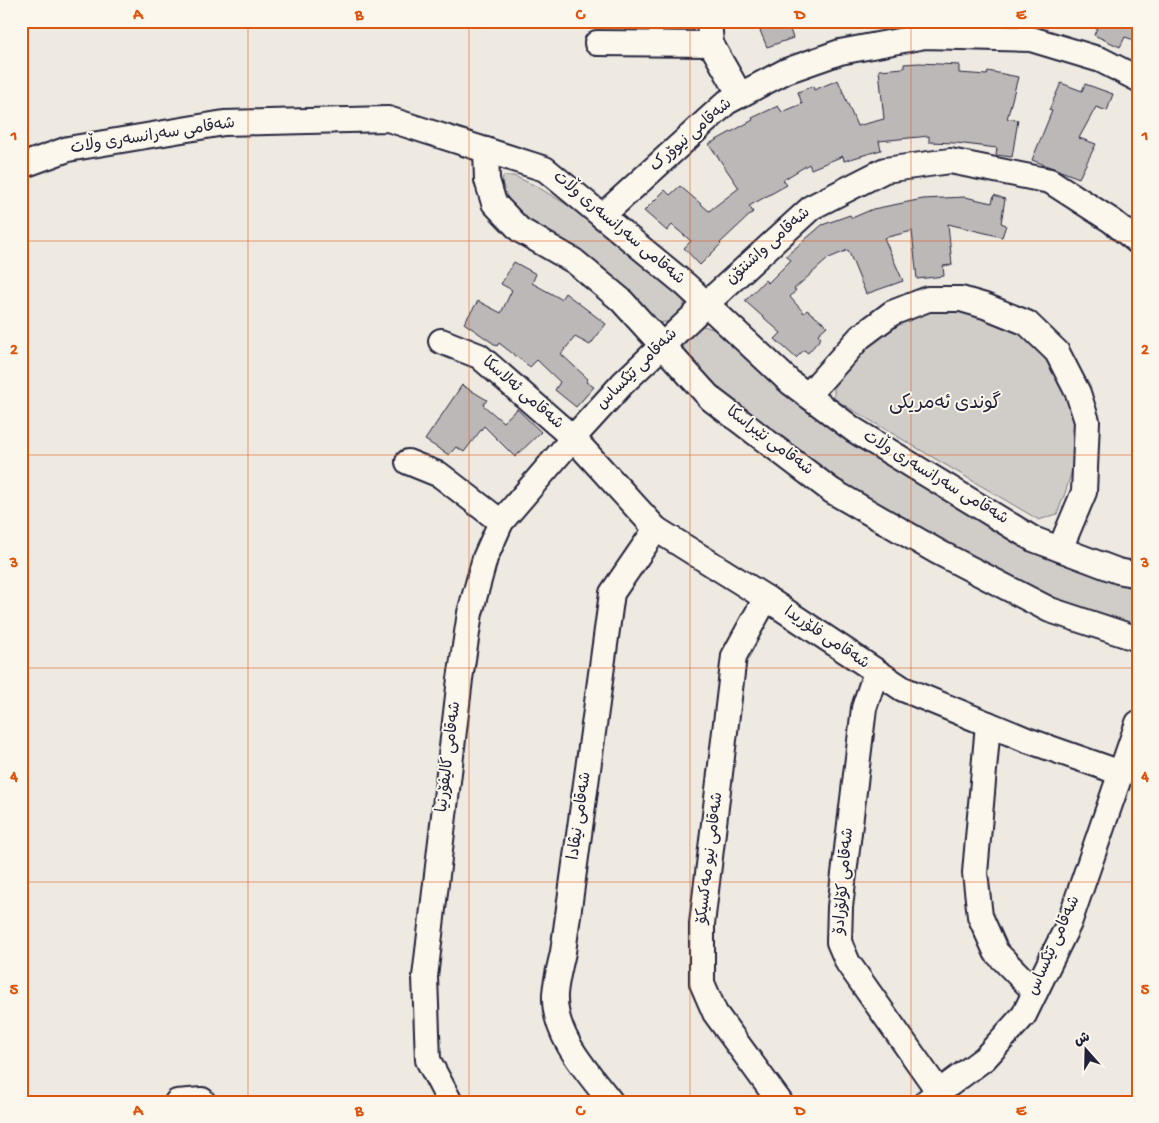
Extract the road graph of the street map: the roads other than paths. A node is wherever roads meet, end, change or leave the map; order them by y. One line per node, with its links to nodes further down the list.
1 (710, 33): 2 (street); 4 (street)
2 (598, 44)
3 (1138, 79): 4 (street, شەقامی نیوۆرک)
4 (740, 95): 7 (street, شەقامی نیوۆرک)
5 (486, 150): 6 (street, شەقامی سەرانسەری وڵات); 7 (street, شەقامی سەرانسەری وڵات); 11 (street, شەقامی نێبراسکا)
6 (21, 166)
7 (602, 216): 9 (street, شەقامی سەرانسەری وڵات)
8 (1138, 242): 9 (street, شەقامی واشنتۆن)
9 (706, 304): 11 (street, شەقامی تێکساس); 12 (street, شەقامی سەرانسەری وڵات)
10 (441, 341): 13 (street, شەقامی ئەلاسکا)
11 (662, 345): 13 (street, شەقامی تێکساس); 20 (street, شەقامی نێبراسکا)
12 (808, 395): 17 (street, شەقامی سەرانسەری وڵات); 17 (street)
13 (573, 438): 15 (street, شەقامی کالیفۆرنیا); 16 (street, شەقامی فلۆریدا)
14 (408, 462): 15 (street)
15 (501, 522): 29 (street, شەقامی کالیفۆرنیا)
16 (656, 529): 19 (street, شەقامی فلۆریدا); 30 (street, شەقامی نیڤادا)
17 (1060, 549): 18 (street, شەقامی سەرانسەری وڵات)
18 (1138, 575)
19 (766, 598): 21 (street, شەقامی فلۆریدا); 31 (street, شەقامی نیو مەکسیکۆ)
20 (1138, 639)
21 (876, 672): 23 (street, شەقامی فلۆریدا); 26 (street, شەقامی کۆلۆرادۆ)
22 (1138, 723): 24 (street, شەقامی تێکساس)
23 (988, 724): 24 (street, شەقامی فلۆریدا); 25 (street)
24 (1121, 773): 25 (street, شەقامی تێکساس)
25 (1035, 992): 26 (street, شەقامی تێکساس)
26 (932, 1097)
27 (202, 1100): 28 (street)
28 (177, 1102)
29 (450, 1102)
30 (611, 1102)
31 (780, 1102)

